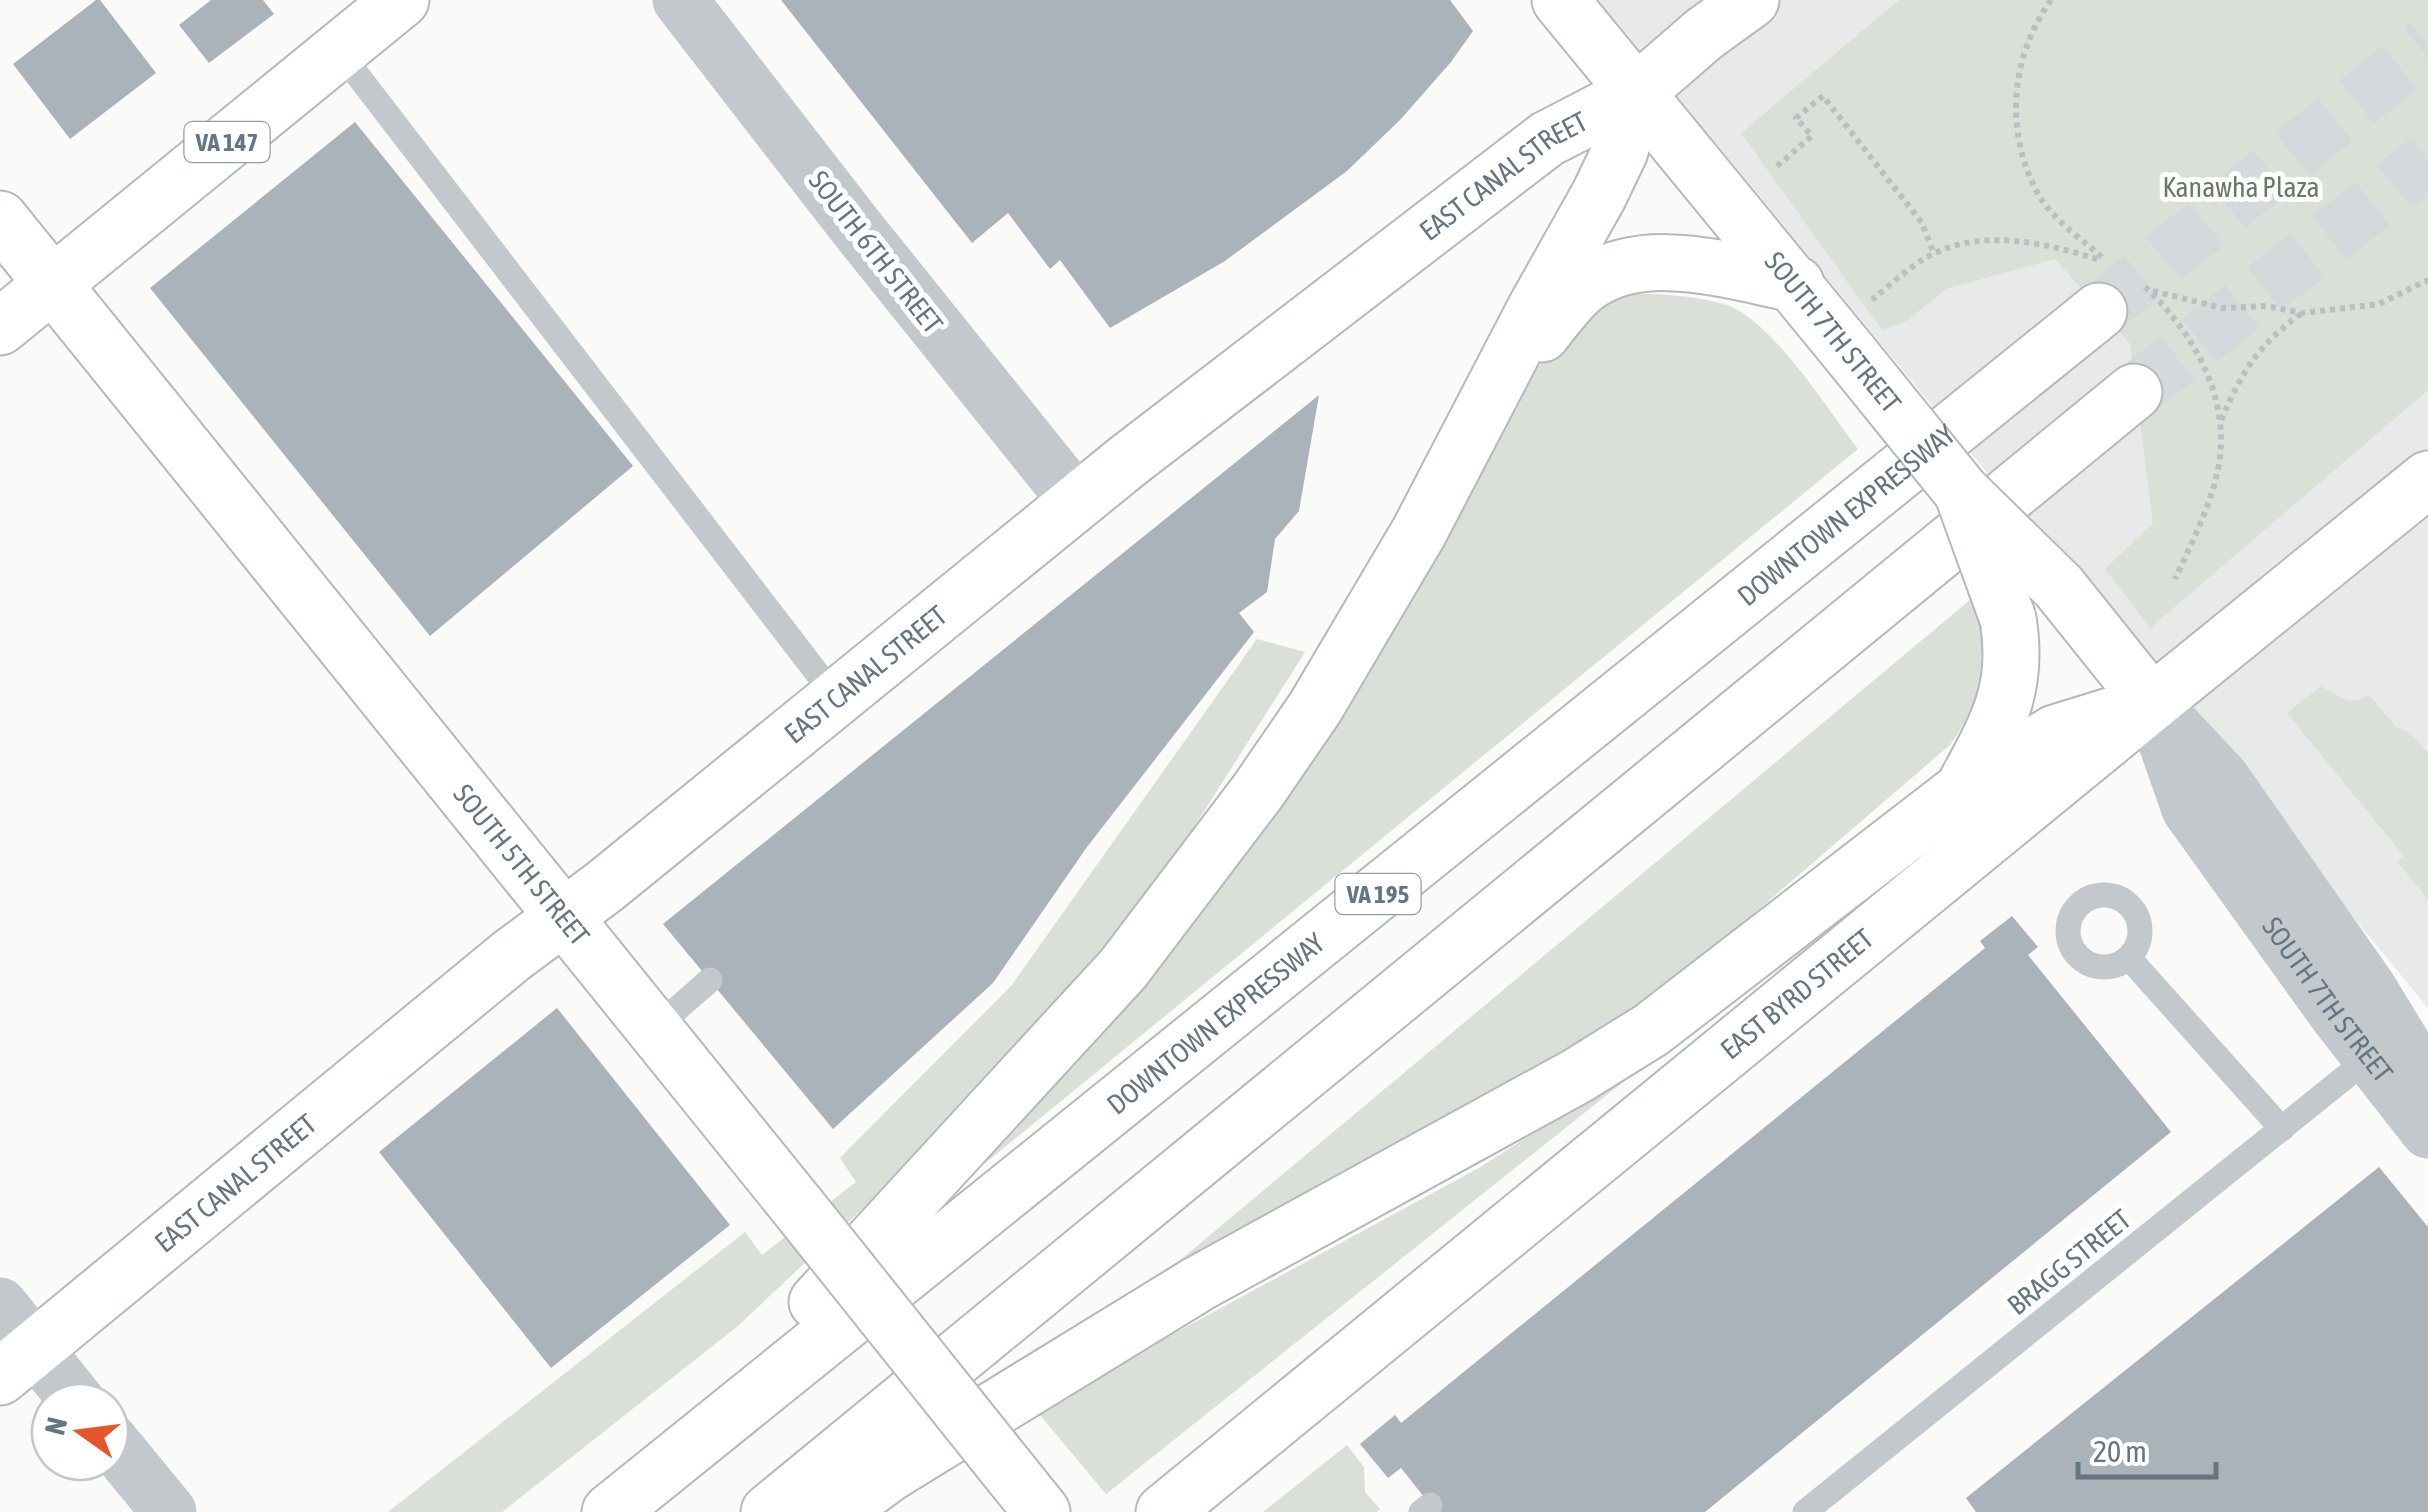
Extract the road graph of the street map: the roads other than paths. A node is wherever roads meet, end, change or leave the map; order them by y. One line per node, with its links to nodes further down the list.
1 (401, 0): 5 (main road, VA 147)
2 (680, 0): 16 (street, SOUTH 6TH STREET)
3 (1560, 0): 6 (main road, SOUTH 7TH STREET)
4 (1751, 0): 6 (main road, EAST CANAL STREET)
5 (339, 51): 8 (main road, VA 147); 17 (lane)
6 (1636, 93): 9 (main road, SOUTH 7TH STREET); 13 (main road); 16 (main road, EAST CANAL STREET)
7 (0, 219): 8 (main road, SOUTH 5TH STREET)
8 (52, 284): 11 (main road, VA 147); 20 (main road, SOUTH 5TH STREET)
9 (1796, 284): 13 (main road); 15 (main road, SOUTH 7TH STREET, bridge)
10 (2118, 288): 32 (main road, DOWNTOWN EXPRESSWAY / VA 195)
11 (0, 327)
12 (2134, 392): 36 (main road)
13 (1488, 401): 32 (main road)
14 (2428, 479): 18 (main road, EAST BYRD STREET)
15 (1962, 492): 18 (main road, SOUTH 7TH STREET, bridge); 19 (main road, bridge)
16 (1076, 501): 17 (main road, EAST CANAL STREET)
17 (837, 699): 20 (main road, EAST CANAL STREET)
18 (2152, 703): 19 (main road); 24 (street, SOUTH 7TH STREET); 25 (street, SOUTH 7TH STREET); 38 (main road, EAST BYRD STREET)
19 (1962, 790): 37 (main road)
20 (563, 917): 23 (main road, SOUTH 5TH STREET); 29 (main road, EAST CANAL STREET)
21 (2129, 958): 26 (lane)
22 (710, 980): 23 (lane)
23 (654, 1029): 33 (main road, SOUTH 5TH STREET, bridge)
24 (2370, 1058): 26 (lane, BRAGG STREET); 27 (street, SOUTH 7TH STREET)
25 (2428, 1085)
26 (2282, 1129): 39 (lane, BRAGG STREET)
27 (2428, 1131)
28 (0, 1305): 29 (street)
29 (18, 1363): 30 (street)
30 (47, 1382)
31 (130, 1464): 34 (street)
32 (656, 1476): 35 (main road, DOWNTOWN EXPRESSWAY / VA 195)
33 (1027, 1494)
34 (169, 1512)
35 (610, 1512)
36 (769, 1512)
37 (838, 1512)
38 (1164, 1512)
39 (1805, 1512)

